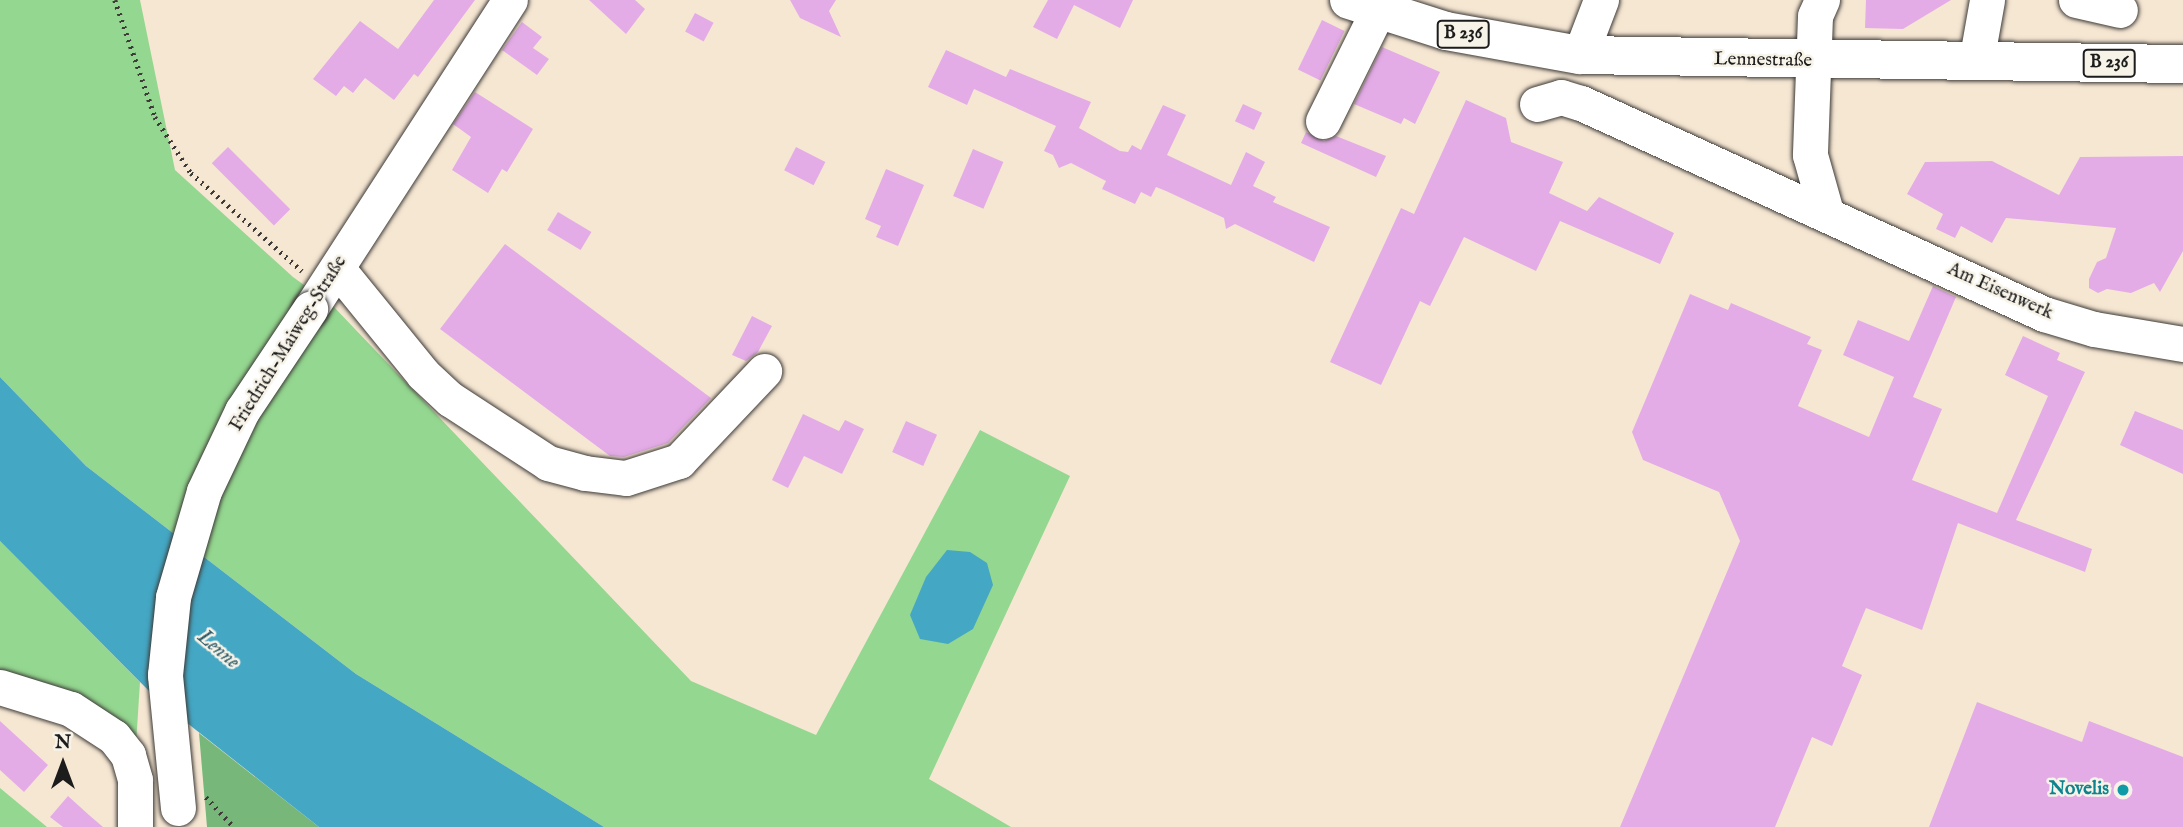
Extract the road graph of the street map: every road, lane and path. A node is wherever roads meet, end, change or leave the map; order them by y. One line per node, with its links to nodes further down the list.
1 (115, 0): 16 (path)
2 (510, 0): 16 (street, Friedrich-Maiweg-Straße)
3 (1601, 0): 9 (street)
4 (1822, 0): 10 (street)
5 (1987, 0): 11 (street)
6 (2076, 0): 8 (street)
7 (1364, 5): 9 (main road, Lennestraße / B 236); 14 (street)
8 (2120, 10)
9 (1580, 55): 10 (main road, Lennestraße / B 236)
10 (1813, 62): 11 (main road, Lennestraße / B 236); 15 (street)
11 (1976, 62): 12 (main road, Lennestraße / B 236)
12 (2183, 64)
13 (1537, 104): 15 (street, Am Eisenwerk)
14 (1323, 121)
15 (1826, 212): 17 (street, Am Eisenwerk)
16 (324, 289): 18 (street); 20 (street, Friedrich-Maiweg-Straße, bridge)
17 (2183, 344)
18 (764, 371)
19 (0, 687): 21 (street)
20 (181, 818)
21 (135, 827)

